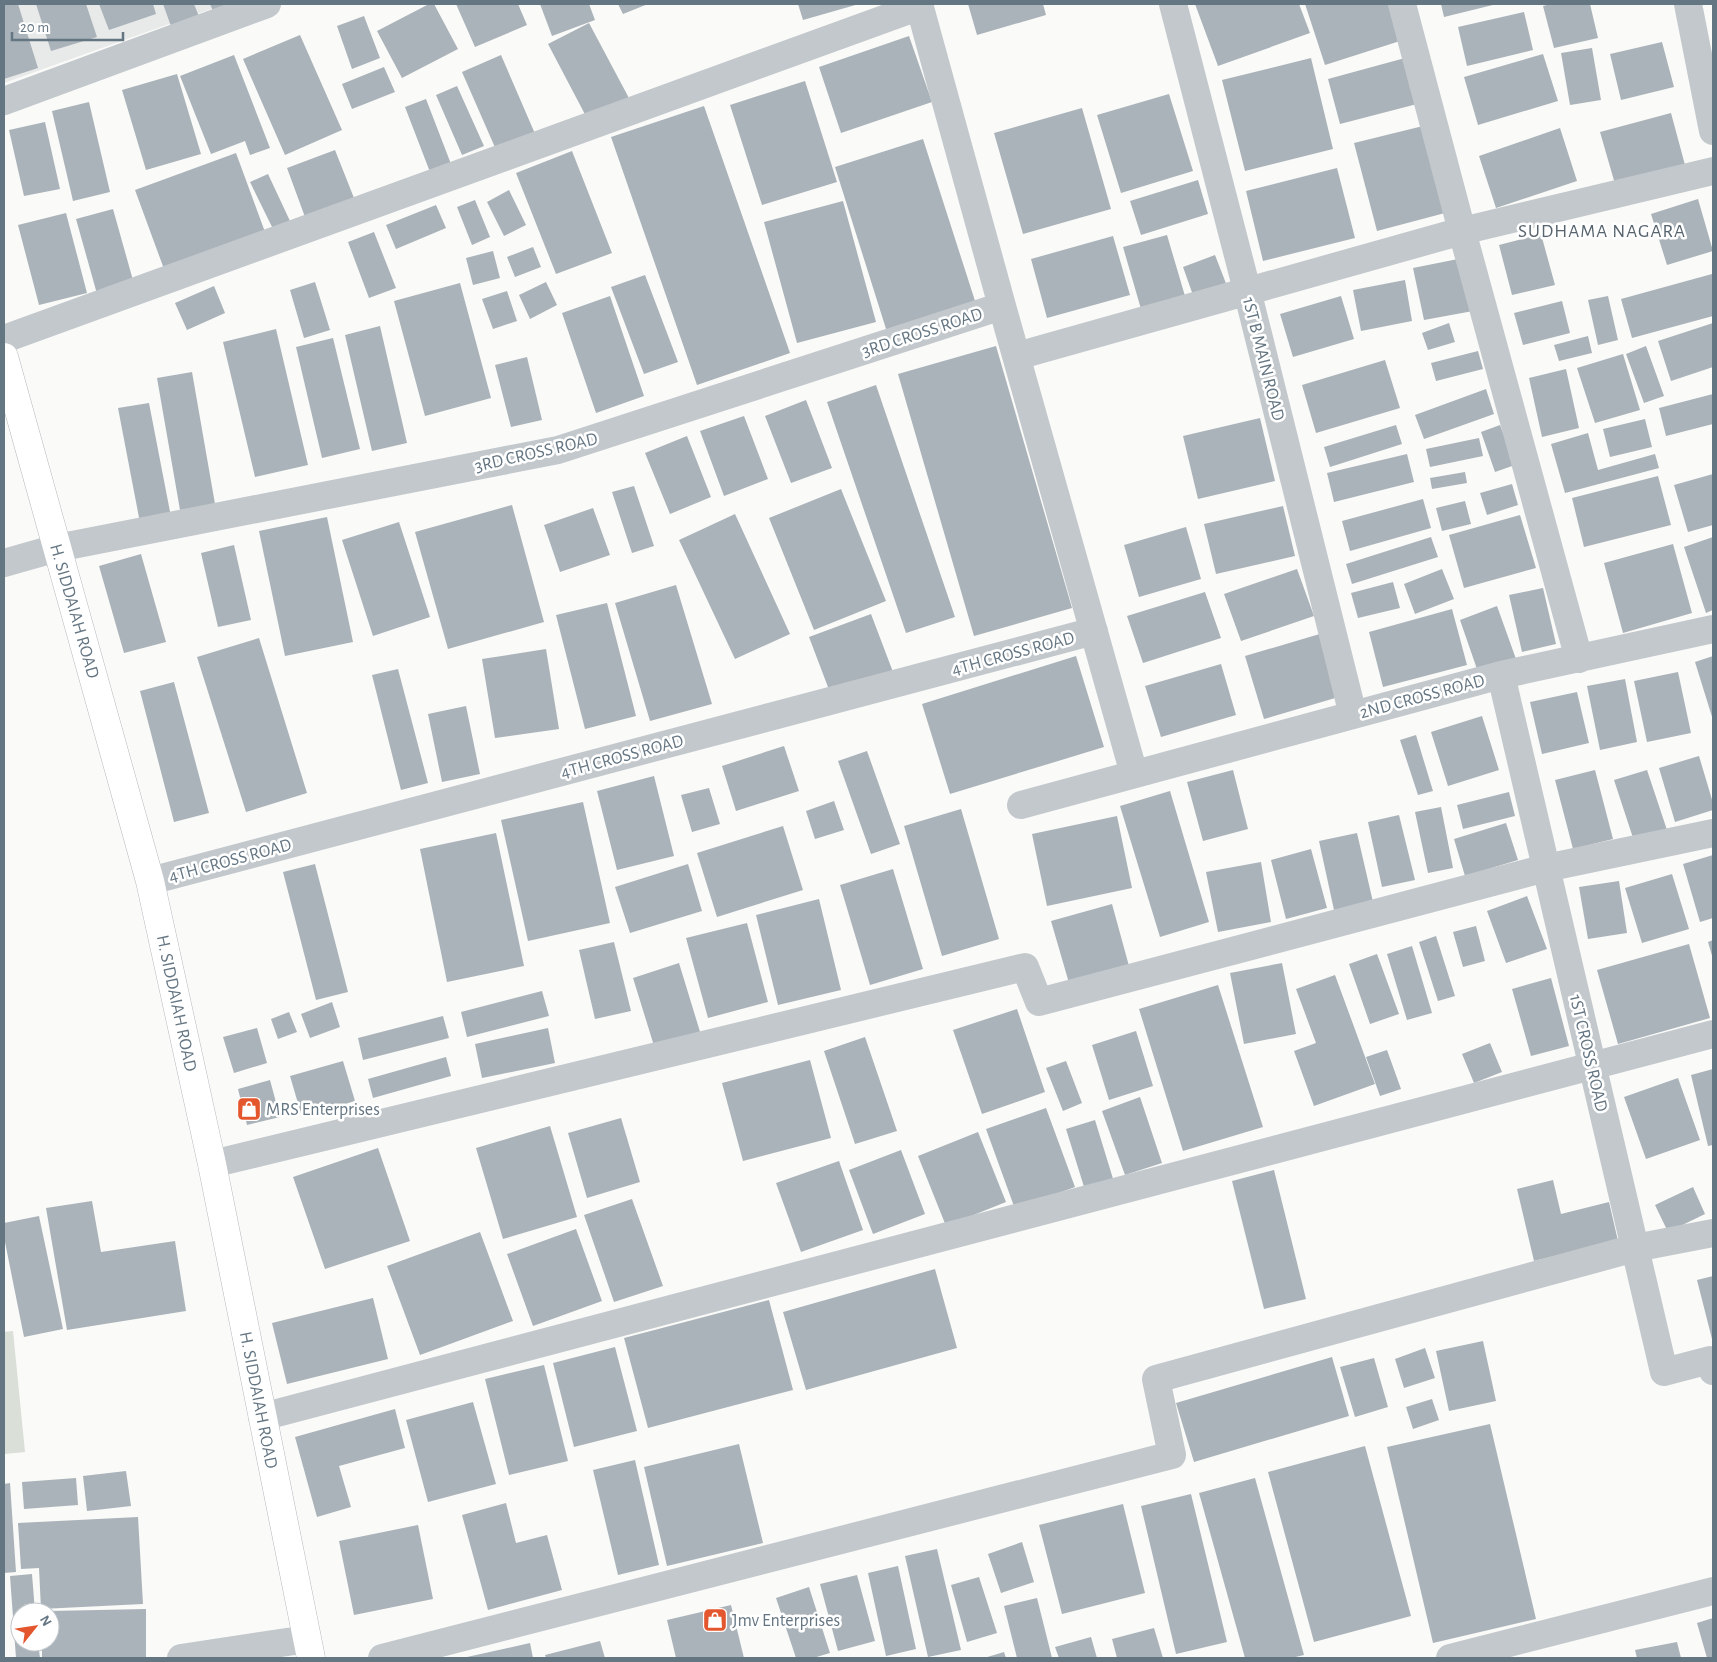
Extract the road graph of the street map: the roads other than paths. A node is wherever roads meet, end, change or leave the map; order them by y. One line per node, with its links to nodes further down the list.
1 (267, 4): 6 (street)
2 (1173, 4): 10 (street, 1ST B MAIN ROAD)
3 (1402, 4): 9 (street)
4 (1688, 4): 7 (street)
5 (920, 5): 11 (street); 12 (street)
6 (4, 102)
7 (1713, 131)
8 (1713, 171): 9 (street)
9 (1462, 231): 10 (street); 19 (street)
10 (1247, 290): 13 (street); 21 (street, 1ST B MAIN ROAD)
11 (1002, 306): 13 (street); 15 (street, 3RD CROSS ROAD)
12 (4, 339)
13 (1017, 356): 18 (street)
14 (4, 357): 15 (main road, H. SIDDAIAH ROAD)
15 (57, 548): 16 (street, 3RD CROSS ROAD); 26 (main road, H. SIDDAIAH ROAD)
16 (4, 563)
17 (1713, 629): 19 (street, 2ND CROSS ROAD)
18 (1094, 631): 22 (street); 26 (street, 4TH CROSS ROAD)
19 (1578, 659): 20 (street, 2ND CROSS ROAD)
20 (1501, 675): 21 (street, 2ND CROSS ROAD); 25 (street, 1ST CROSS ROAD)
21 (1353, 715): 22 (street, 2ND CROSS ROAD)
22 (1134, 774): 23 (street, 2ND CROSS ROAD)
23 (1021, 805)
24 (1713, 833): 25 (street)
25 (1546, 868): 28 (street, 1ST CROSS ROAD); 29 (street)
26 (150, 881): 29 (main road, H. SIDDAIAH ROAD)
27 (1713, 1034): 28 (street)
28 (1592, 1066): 31 (street, 1ST CROSS ROAD); 33 (street)
29 (212, 1164): 33 (main road, H. SIDDAIAH ROAD)
30 (1713, 1233): 31 (street)
31 (1635, 1248): 32 (street, 1ST CROSS ROAD); 37 (street)
32 (1713, 1371)
33 (262, 1417): 35 (main road, H. SIDDAIAH ROAD)
34 (1713, 1591): 38 (street)
35 (309, 1649): 36 (street)
36 (181, 1658)
37 (382, 1658)
38 (1450, 1658)

